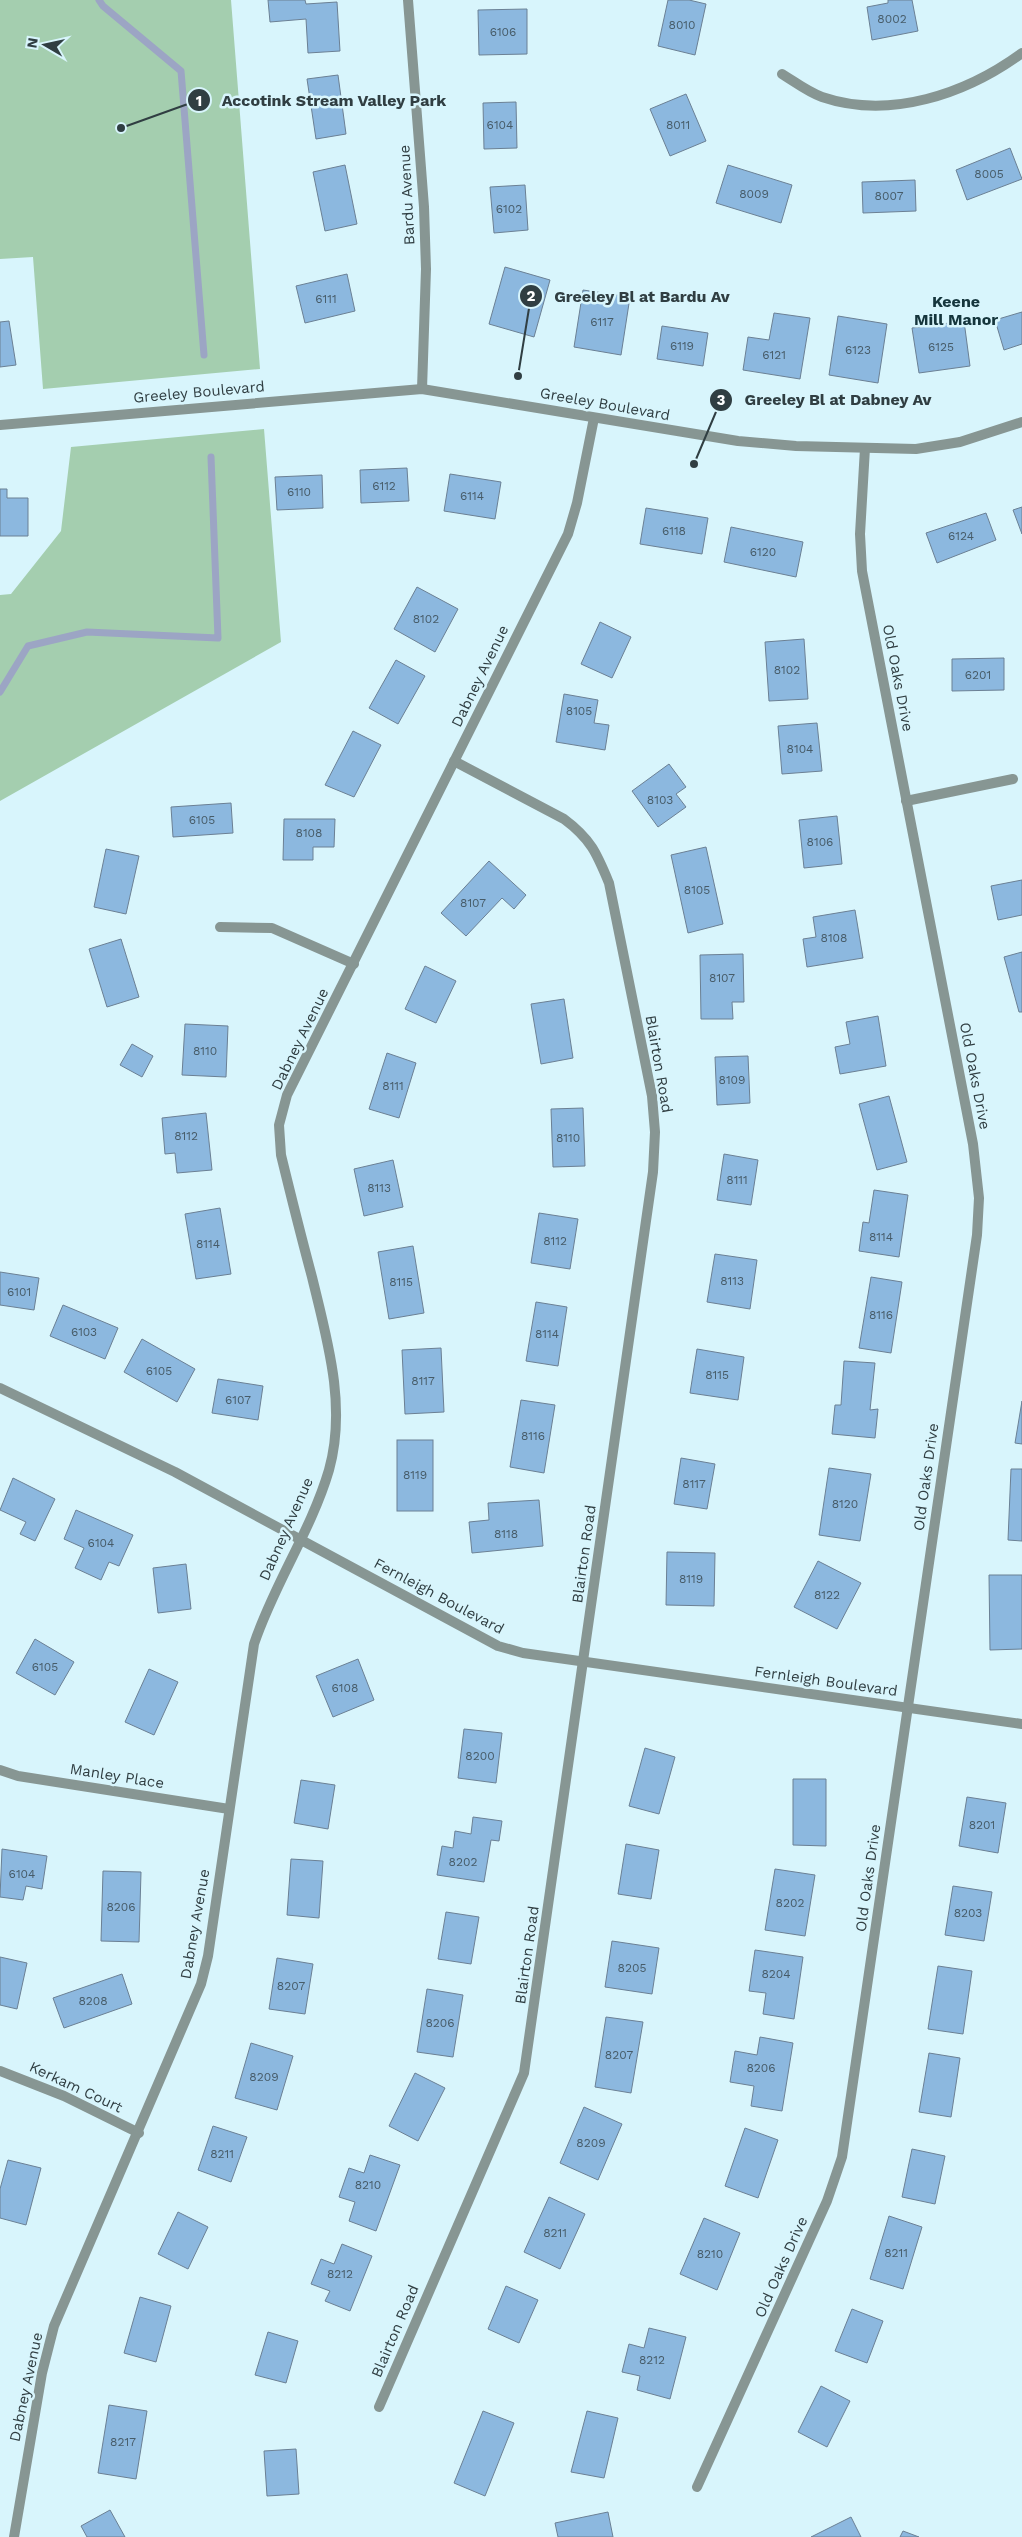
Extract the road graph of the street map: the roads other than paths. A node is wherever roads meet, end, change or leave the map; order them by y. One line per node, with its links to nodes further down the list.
1 (408, 0): 4 (street, Bardu Avenue)
2 (1022, 53): 3 (street)
3 (782, 74)
4 (422, 389): 5 (street, Greeley Boulevard); 7 (street, Greeley Boulevard)
5 (594, 418): 8 (street, Greeley Boulevard); 9 (street, Dabney Avenue)
6 (1022, 422): 8 (street, Greeley Boulevard)
7 (0, 425)
8 (865, 448): 11 (street, Old Oaks Drive)
9 (454, 761): 13 (street, Dabney Avenue); 16 (street, Blairton Road)
10 (1012, 779): 11 (street)
11 (906, 800): 17 (street, Old Oaks Drive)
12 (220, 927): 13 (street)
13 (354, 964): 15 (street, Dabney Avenue)
14 (0, 1388): 15 (street, Fernleigh Boulevard)
15 (302, 1538): 16 (street, Fernleigh Boulevard); 20 (street, Dabney Avenue)
16 (584, 1661): 17 (street, Fernleigh Boulevard); 23 (street, Blairton Road)
17 (908, 1708): 18 (street, Fernleigh Boulevard); 24 (street, Old Oaks Drive)
18 (1022, 1724)
19 (0, 1770): 20 (street, Manley Place)
20 (230, 1809): 22 (street, Dabney Avenue)
21 (0, 2071): 22 (street, Kerkam Court)
22 (139, 2133): 25 (street, Dabney Avenue)
23 (379, 2407)
24 (697, 2487)
25 (14, 2537)

